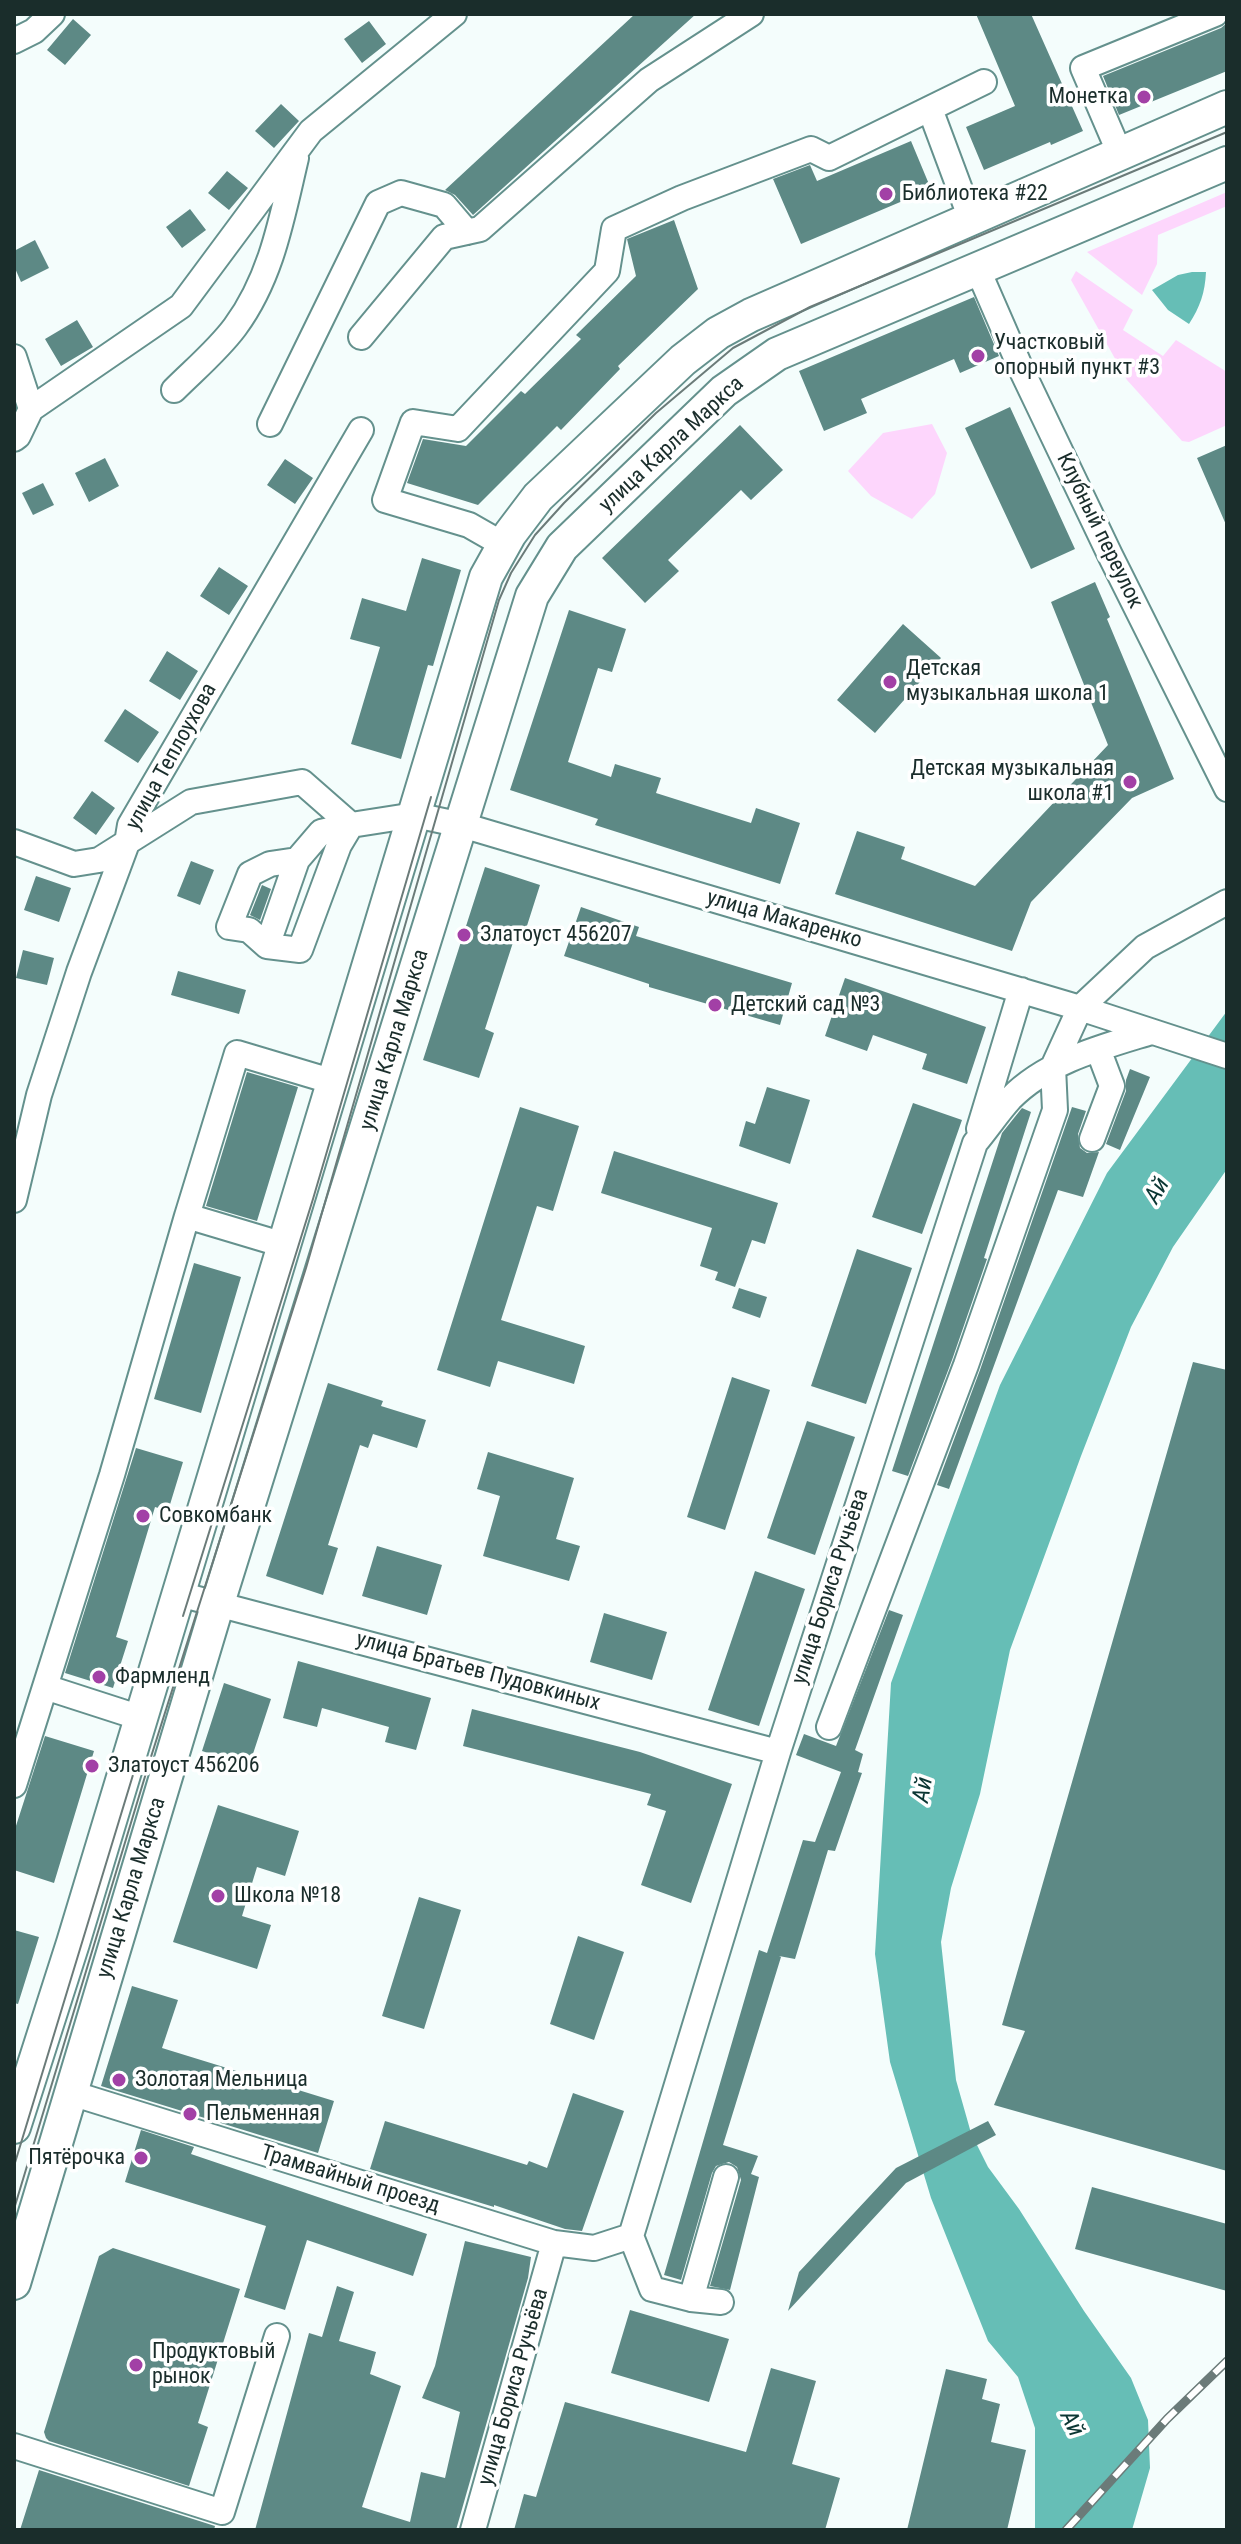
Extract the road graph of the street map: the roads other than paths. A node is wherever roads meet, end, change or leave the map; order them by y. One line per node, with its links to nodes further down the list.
1 (52, 14): 6 (street)
2 (65, 14): 6 (street)
3 (454, 14): 10 (street)
4 (751, 14): 14 (street)
5 (1215, 14): 11 (street)
6 (24, 36)
7 (984, 82): 9 (street)
8 (1227, 107): 11 (main road, улица Карла Маркса)
9 (930, 109): 13 (street); 23 (street)
10 (299, 147): 18 (street); 19 (street)
11 (1120, 154): 13 (main road, улица Карла Маркса)
12 (1227, 163): 15 (main road, улица Карла Маркса)
13 (971, 219): 23 (main road, улица Карла Маркса)
14 (467, 232): 16 (street); 20 (street)
15 (978, 270): 24 (street, Клубный переулок); 27 (main road, улица Карла Маркса)
16 (361, 337)
17 (14, 357): 19 (street)
18 (174, 390)
19 (31, 409): 22 (street)
20 (270, 424)
21 (361, 430): 29 (street, улица Теплоухова)
22 (14, 439)
23 (504, 545): 25 (main road, улица Карла Маркса)
24 (1227, 789)
25 (415, 815): 26 (street); 27 (street, улица Макаренко); 39 (main road, улица Карла Маркса)
26 (351, 825): 29 (street); 30 (street); 32 (street)
27 (462, 825): 33 (street, улица Макаренко); 46 (main road, улица Карла Маркса)
28 (14, 842): 29 (street)
29 (127, 843): 42 (street, улица Теплоухова)
30 (297, 860): 32 (street); 32 (street)
31 (1227, 902): 34 (street)
32 (267, 946)
33 (1021, 990): 34 (street, улица Макаренко); 41 (street)
34 (1080, 1008): 35 (street, улица Макаренко); 38 (street)
35 (1161, 1036): 36 (street, улица Бориса Ручьёва); 37 (street, улица Макаренко)
36 (1098, 1049): 38 (street, улица Бориса Ручьёва); 40 (street)
37 (1227, 1056)
38 (1053, 1067): 41 (street, улица Бориса Ручьёва); 49 (street)
39 (334, 1082): 43 (street); 44 (main road, улица Карла Маркса)
40 (1092, 1139)
41 (975, 1143): 50 (street, улица Бориса Ручьёва)
42 (14, 1200)
43 (187, 1216): 44 (street); 47 (street)
44 (284, 1245): 45 (main road, улица Карла Маркса)
45 (179, 1594): 46 (street, улица Братьев Пудовкиных); 48 (main road, улица Карла Маркса)
46 (218, 1603): 50 (street, улица Братьев Пудовкиных); 52 (main road, улица Карла Маркса)
47 (45, 1687): 48 (street); 51 (street)
48 (141, 1718): 53 (main road, улица Карла Маркса)
49 (829, 1727)
50 (778, 1752): 55 (street, улица Бориса Ручьёва)
51 (14, 1785)
52 (71, 2093): 56 (street, Трамвайный проезд); 57 (main road, улица Карла Маркса)
53 (14, 2127)
54 (726, 2177): 58 (street)
55 (631, 2236): 56 (street, Трамвайный проезд); 58 (street)
56 (554, 2243): 63 (street, улица Бориса Ручьёва)
57 (14, 2283)
58 (691, 2299): 59 (street)
59 (721, 2302)
60 (277, 2336): 62 (street)
61 (14, 2446): 62 (street)
62 (230, 2521)
63 (473, 2530)

